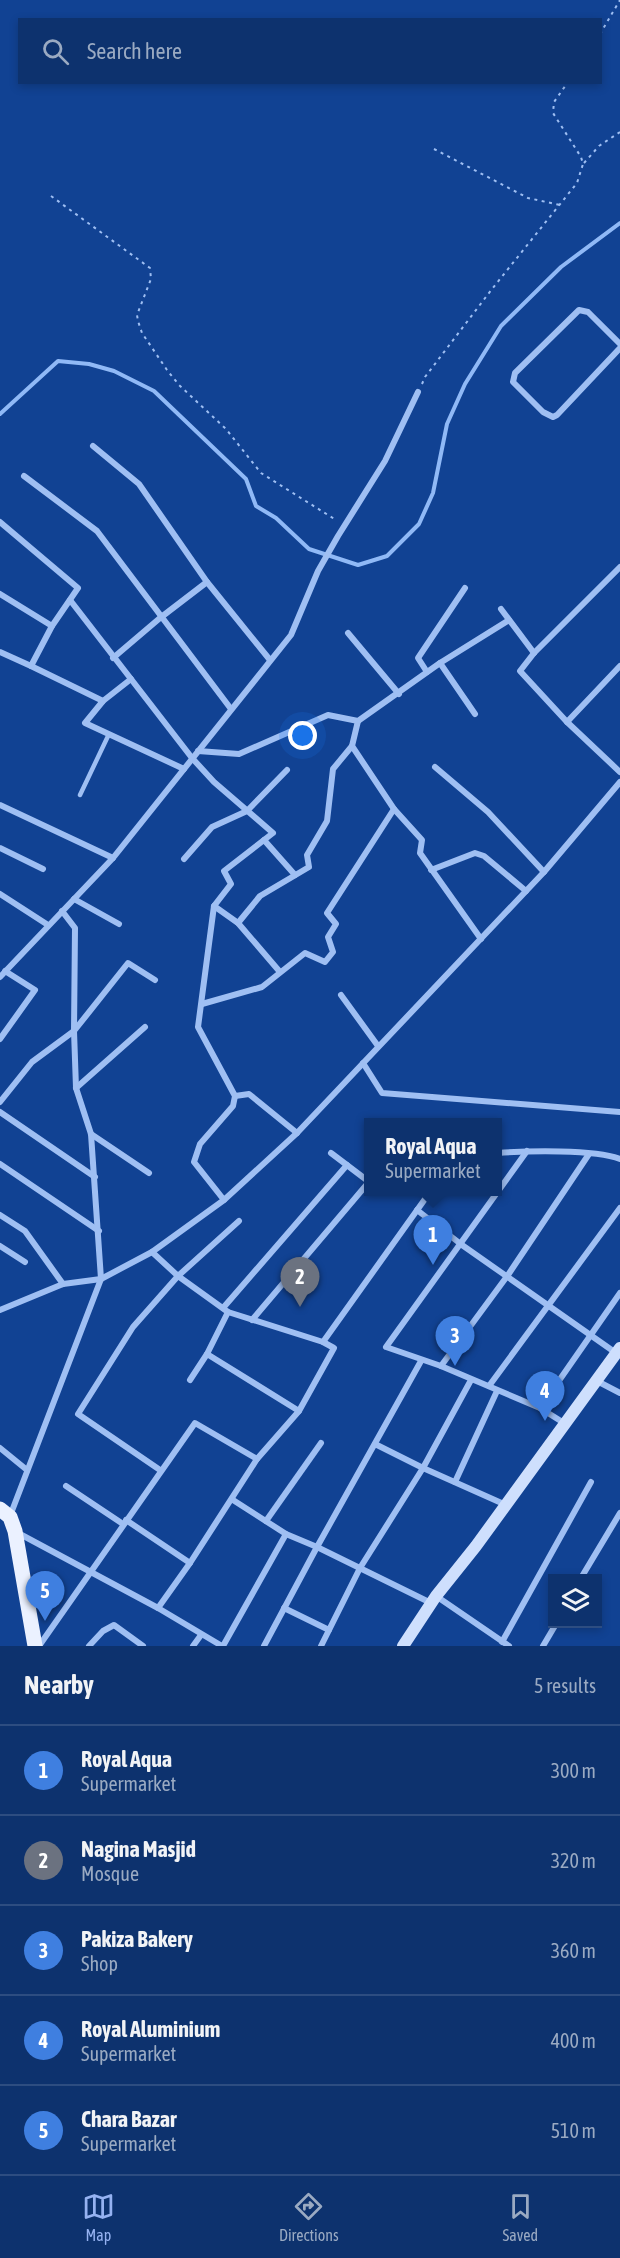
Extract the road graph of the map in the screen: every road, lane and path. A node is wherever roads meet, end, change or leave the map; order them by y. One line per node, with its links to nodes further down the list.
1 (620, 0): 2 (path)
2 (602, 31)
3 (567, 84): 6 (path)
4 (620, 132): 6 (path)
5 (434, 149): 8 (path)
6 (583, 164): 8 (path)
7 (51, 196): 14 (path)
8 (560, 205): 10 (path)
9 (620, 346): 9 (street)
10 (418, 392): 14 (street)
11 (93, 446): 16 (street)
12 (24, 476): 21 (street)
13 (0, 522): 19 (street)
14 (345, 525): 28 (street)
15 (620, 567): 26 (street)
16 (207, 582): 21 (street); 28 (street)
17 (465, 588): 32 (street)
18 (0, 594): 23 (street)
19 (70, 600): 23 (street); 27 (street)
20 (501, 609): 22 (street)
21 (160, 618): 27 (street); 36 (street)
22 (509, 620): 26 (street); 29 (street)
23 (52, 626): 30 (street)
24 (348, 633): 34 (street)
25 (0, 652): 30 (street)
26 (534, 653): 39 (street)
27 (113, 658): 33 (street)
28 (270, 660): 36 (street)
29 (440, 663): 32 (street); 37 (street)
30 (31, 666): 35 (street)
31 (620, 666): 39 (street)
32 (427, 672): 34 (street)
33 (131, 679): 35 (street); 43 (street)
34 (399, 694): 38 (street)
35 (104, 701): 40 (street)
36 (231, 710): 42 (street)
37 (475, 714)
38 (358, 721): 41 (street); 42 (street)
39 (567, 722): 47 (street)
40 (109, 734): 45 (street); 49 (lane)
41 (351, 746): 51 (street); 60 (street)
42 (198, 751): 43 (street)
43 (192, 758): 45 (street); 52 (street)
44 (435, 767): 59 (street)
45 (184, 769): 55 (street)
46 (287, 770): 52 (street)
47 (620, 772)
48 (620, 782): 59 (street)
49 (80, 795)
50 (1, 807): 55 (street)
51 (394, 809): 58 (street); 71 (street)
52 (247, 811): 53 (street); 56 (street)
53 (264, 840): 60 (street); 64 (street)
54 (0, 848): 57 (street)
55 (113, 858): 63 (street)
56 (184, 858)
57 (43, 869)
58 (431, 870): 61 (street); 69 (street)
59 (544, 872): 61 (street)
60 (295, 875): 66 (street)
61 (526, 891): 69 (street)
62 (0, 894): 68 (street)
63 (74, 899): 65 (street); 67 (street)
64 (214, 906): 66 (street); 75 (street)
65 (62, 911): 68 (street); 77 (street)
66 (238, 923): 71 (street)
67 (119, 924)
68 (48, 925): 70 (street)
69 (481, 939): 79 (street)
70 (5, 971): 72 (street); 78 (street)
71 (280, 972): 75 (street)
72 (0, 977)
73 (155, 980): 77 (street)
74 (341, 995): 79 (street)
75 (202, 1004): 82 (street)
76 (145, 1027): 81 (street)
77 (74, 1031): 81 (street); 83 (street)
78 (0, 1039)
79 (378, 1046): 80 (street)
80 (363, 1063): 85 (street); 86 (street)
81 (76, 1088): 87 (street)
82 (235, 1096): 86 (street); 102 (street)
83 (0, 1102)
84 (0, 1112): 96 (street)
85 (620, 1112)
86 (297, 1133): 102 (street)
87 (91, 1134): 95 (street); 96 (street)
88 (527, 1151): 90 (street); 91 (street); 98 (street)
89 (331, 1153): 94 (street)
90 (502, 1153)
91 (589, 1154): 92 (street); 112 (street)
92 (620, 1159)
93 (0, 1164): 107 (street)
94 (347, 1165): 97 (street); 119 (street)
95 (149, 1173)
96 (95, 1177): 107 (street)
97 (364, 1178)
98 (502, 1187)
99 (364, 1188): 120 (street)
100 (427, 1196): 104 (street)
101 (496, 1196): 108 (street)
102 (224, 1200): 110 (street)
103 (620, 1208): 117 (street)
104 (417, 1210): 108 (street); 122 (street)
105 (0, 1215): 115 (street)
106 (239, 1221): 113 (street)
107 (99, 1231): 114 (street)
108 (462, 1245): 112 (street); 125 (street)
109 (0, 1246): 111 (street)
110 (152, 1252): 113 (street); 114 (street)
111 (25, 1262)
112 (508, 1275): 117 (street); 126 (street)
113 (178, 1276): 119 (street); 142 (street)
114 (101, 1279): 115 (street); 141 (street)
115 (63, 1284): 118 (street)
116 (620, 1293): 121 (street)
117 (549, 1306): 121 (street); 130 (street)
118 (0, 1310)
119 (226, 1310): 120 (street); 124 (street)
120 (252, 1320): 122 (street)
121 (590, 1335): 123 (street); 133 (street)
122 (324, 1342): 134 (street)
123 (618, 1351): 129 (main road)
124 (207, 1354): 127 (street); 134 (street)
125 (422, 1361): 126 (street); 137 (street)
126 (441, 1366): 128 (street)
127 (190, 1380)
128 (471, 1380): 130 (street); 140 (street)
129 (597, 1381): 132 (street); 135 (main road)
130 (489, 1386): 131 (street)
131 (497, 1391): 133 (street); 143 (street)
132 (620, 1393)
133 (540, 1407): 135 (street)
134 (299, 1411): 139 (street)
135 (564, 1423): 147 (main road)
136 (321, 1443): 150 (street)
137 (375, 1444): 140 (street); 153 (street)
138 (0, 1448): 141 (street)
139 (257, 1459): 142 (street); 146 (street)
140 (423, 1468): 143 (street); 155 (street)
141 (27, 1470): 149 (street)
142 (160, 1470): 151 (street)
143 (455, 1482): 147 (street)
144 (591, 1482): 164 (street)
145 (66, 1486): 151 (street)
146 (233, 1500): 150 (street); 154 (street)
147 (507, 1505): 158 (main road)
148 (620, 1512): 157 (street)
149 (8, 1519): 156 (street); 165 (main road)
150 (266, 1521): 152 (street)
151 (124, 1522): 154 (street); 156 (street)
152 (286, 1534): 153 (street); 169 (street)
153 (317, 1547): 155 (street); 160 (street)
154 (190, 1563): 159 (street)
155 (360, 1568): 158 (street); 162 (street)
156 (91, 1572): 159 (street); 165 (street)
157 (584, 1574)
158 (434, 1599): 164 (street); 172 (main road)
159 (158, 1608): 163 (street)
160 (285, 1608): 162 (street); 170 (street)
161 (553, 1628): 174 (street)
162 (329, 1630): 171 (street)
163 (201, 1635): 168 (street); 169 (street)
164 (502, 1642): 173 (street)
165 (37, 1646)
166 (89, 1646): 167 (street)
167 (143, 1646)
168 (193, 1646)
169 (222, 1646)
170 (264, 1646)
171 (321, 1646)
172 (403, 1646)
173 (509, 1646)
174 (543, 1646)

